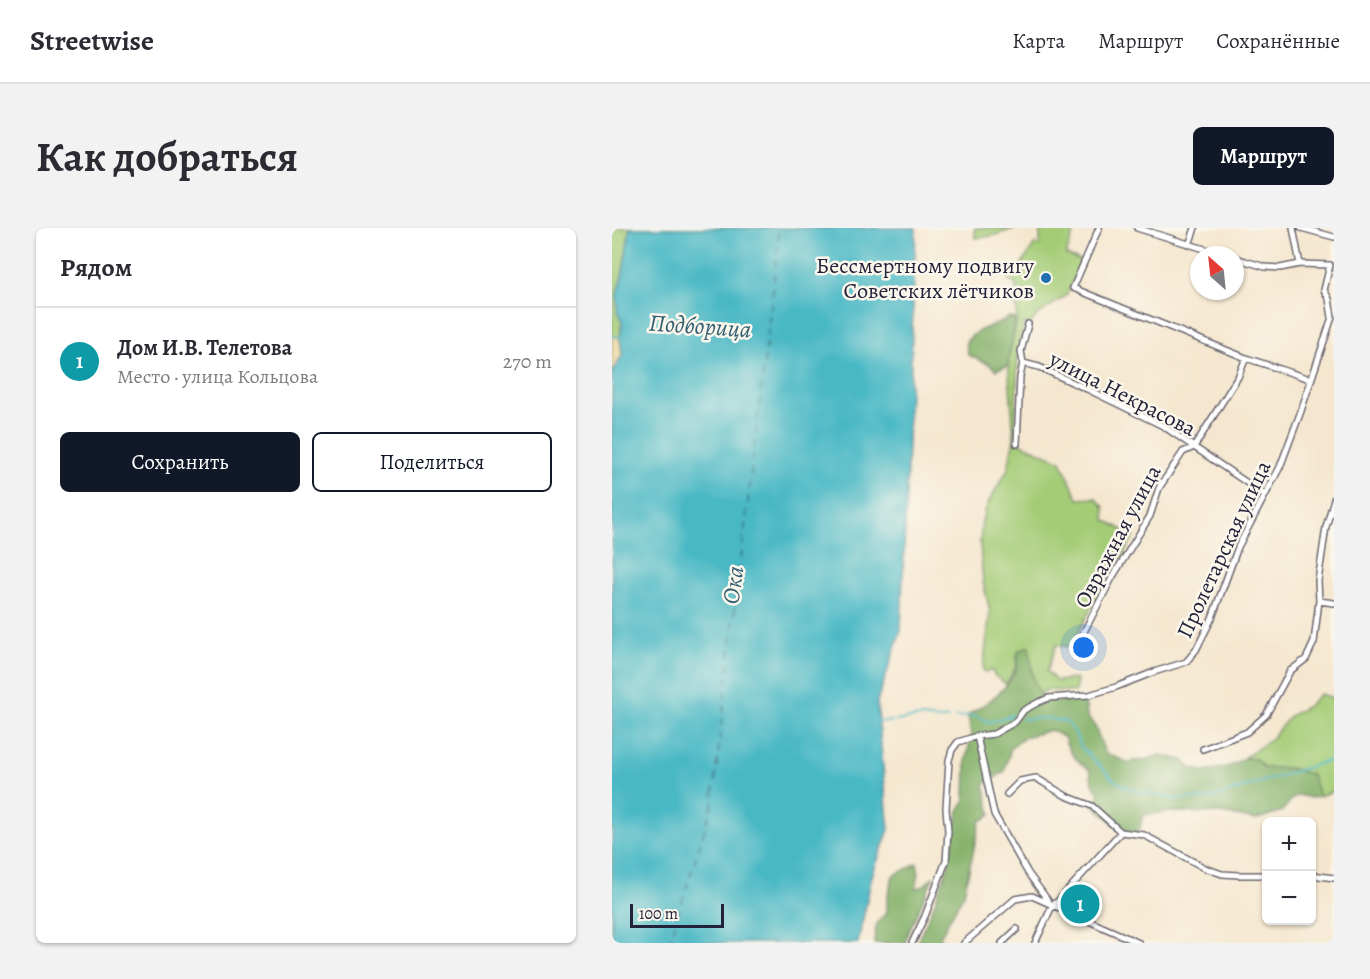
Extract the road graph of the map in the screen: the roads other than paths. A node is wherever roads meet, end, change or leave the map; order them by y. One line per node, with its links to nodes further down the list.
1 (1098, 228): 14 (street)
2 (1137, 228): 7 (street)
3 (1195, 228): 7 (street)
4 (1293, 228): 11 (street)
5 (1301, 228): 6 (street)
6 (1334, 237)
7 (1189, 245): 8 (street)
8 (1192, 246)
9 (1244, 261): 11 (street)
10 (1332, 263): 11 (street); 12 (street)
11 (1300, 264)
12 (1333, 317): 16 (street, Пролетарская улица)
13 (1028, 324): 15 (street)
14 (1246, 357): 16 (street); 18 (street, Овражная улица)
15 (1023, 363): 17 (street); 18 (street, улица Некрасова)
16 (1310, 379): 19 (street, Пролетарская улица)
17 (1017, 444)
18 (1194, 447): 19 (street, улица Некрасова); 23 (street, Овражная улица)
19 (1265, 495): 24 (street, Пролетарская улица)
20 (1334, 499): 21 (street)
21 (1319, 601): 22 (street); 25 (street)
22 (1334, 603)
23 (1077, 647)
24 (977, 736): 31 (street); 33 (street, Пролетарская улица)
25 (1203, 749)
26 (1007, 794): 27 (street)
27 (1121, 832): 28 (street); 31 (street)
28 (1262, 875)
29 (1316, 875): 30 (street)
30 (1334, 878)
31 (1051, 903): 34 (street); 36 (street); 37 (street)
32 (1017, 929): 35 (street)
33 (912, 943)
34 (964, 943)
35 (1002, 943)
36 (1035, 943)
37 (1139, 943)

